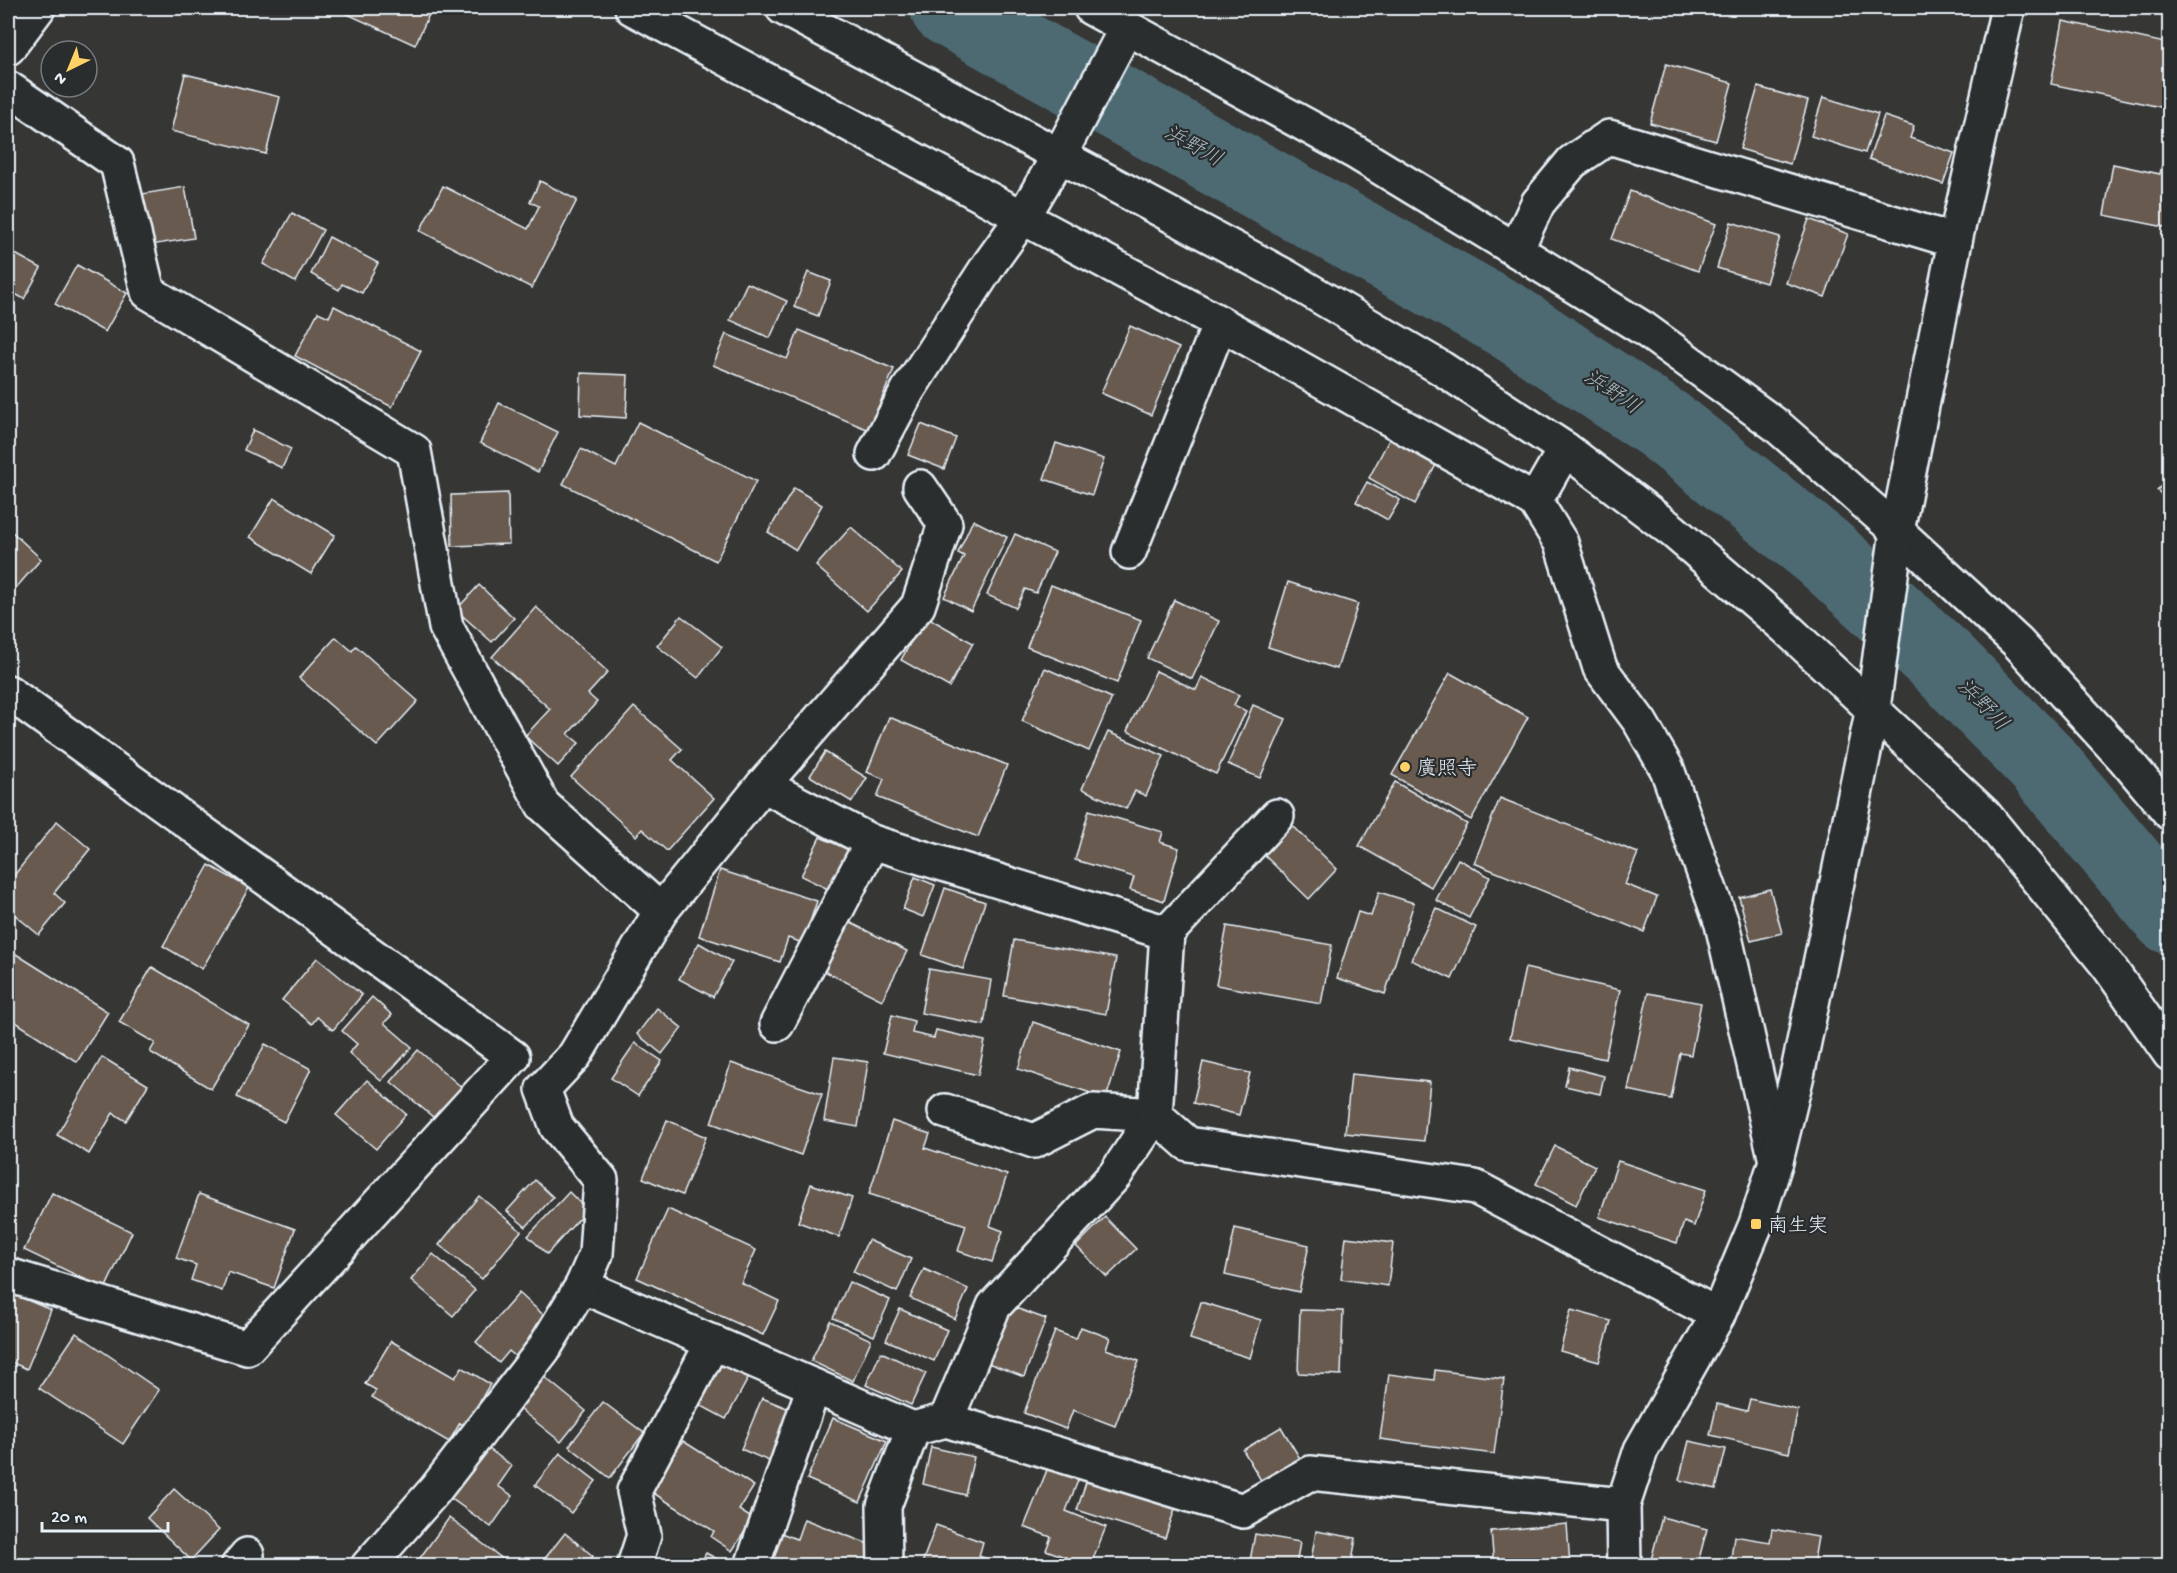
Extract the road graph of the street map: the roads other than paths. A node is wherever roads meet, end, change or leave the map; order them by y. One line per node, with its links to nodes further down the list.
1 (38, 8): 7 (street)
2 (632, 8): 10 (street)
3 (783, 8): 9 (street)
4 (1091, 8): 6 (street)
5 (2008, 8): 11 (street)
6 (1127, 27): 9 (street); 12 (street)
7 (8, 48)
8 (8, 88): 26 (street)
9 (1059, 156): 10 (street); 14 (street)
10 (1023, 217): 13 (street); 15 (street)
11 (1955, 241): 12 (street); 18 (street)
12 (1516, 250): 18 (street)
13 (1220, 323): 17 (street); 19 (street)
14 (1566, 449): 17 (street); 21 (street)
15 (874, 454)
16 (920, 487): 22 (street)
17 (1535, 501): 34 (street)
18 (1897, 531): 21 (street); 23 (street)
19 (1129, 552)
20 (8, 692): 30 (street)
21 (1873, 708): 29 (street); 34 (street)
22 (763, 785): 25 (street); 26 (street)
23 (2169, 813)
24 (1277, 816): 27 (street)
25 (872, 842): 27 (street); 28 (street)
26 (661, 911): 31 (street)
27 (1167, 933): 33 (street)
28 (777, 1024)
29 (2169, 1054)
30 (513, 1057): 31 (street); 35 (street)
31 (543, 1089): 36 (street)
32 (945, 1111): 33 (street)
33 (1155, 1114): 37 (street); 40 (street)
34 (1776, 1161): 37 (street)
35 (8, 1275)
36 (582, 1286): 38 (street); 43 (street)
37 (1718, 1316): 42 (street)
38 (713, 1342): 39 (street); 44 (street)
39 (814, 1386): 41 (street); 45 (street)
40 (946, 1420): 41 (street); 42 (street)
41 (913, 1429): 46 (street)
42 (1623, 1505): 47 (street)
43 (368, 1566)
44 (634, 1566)
45 (752, 1566)
46 (885, 1566)
47 (1624, 1566)

